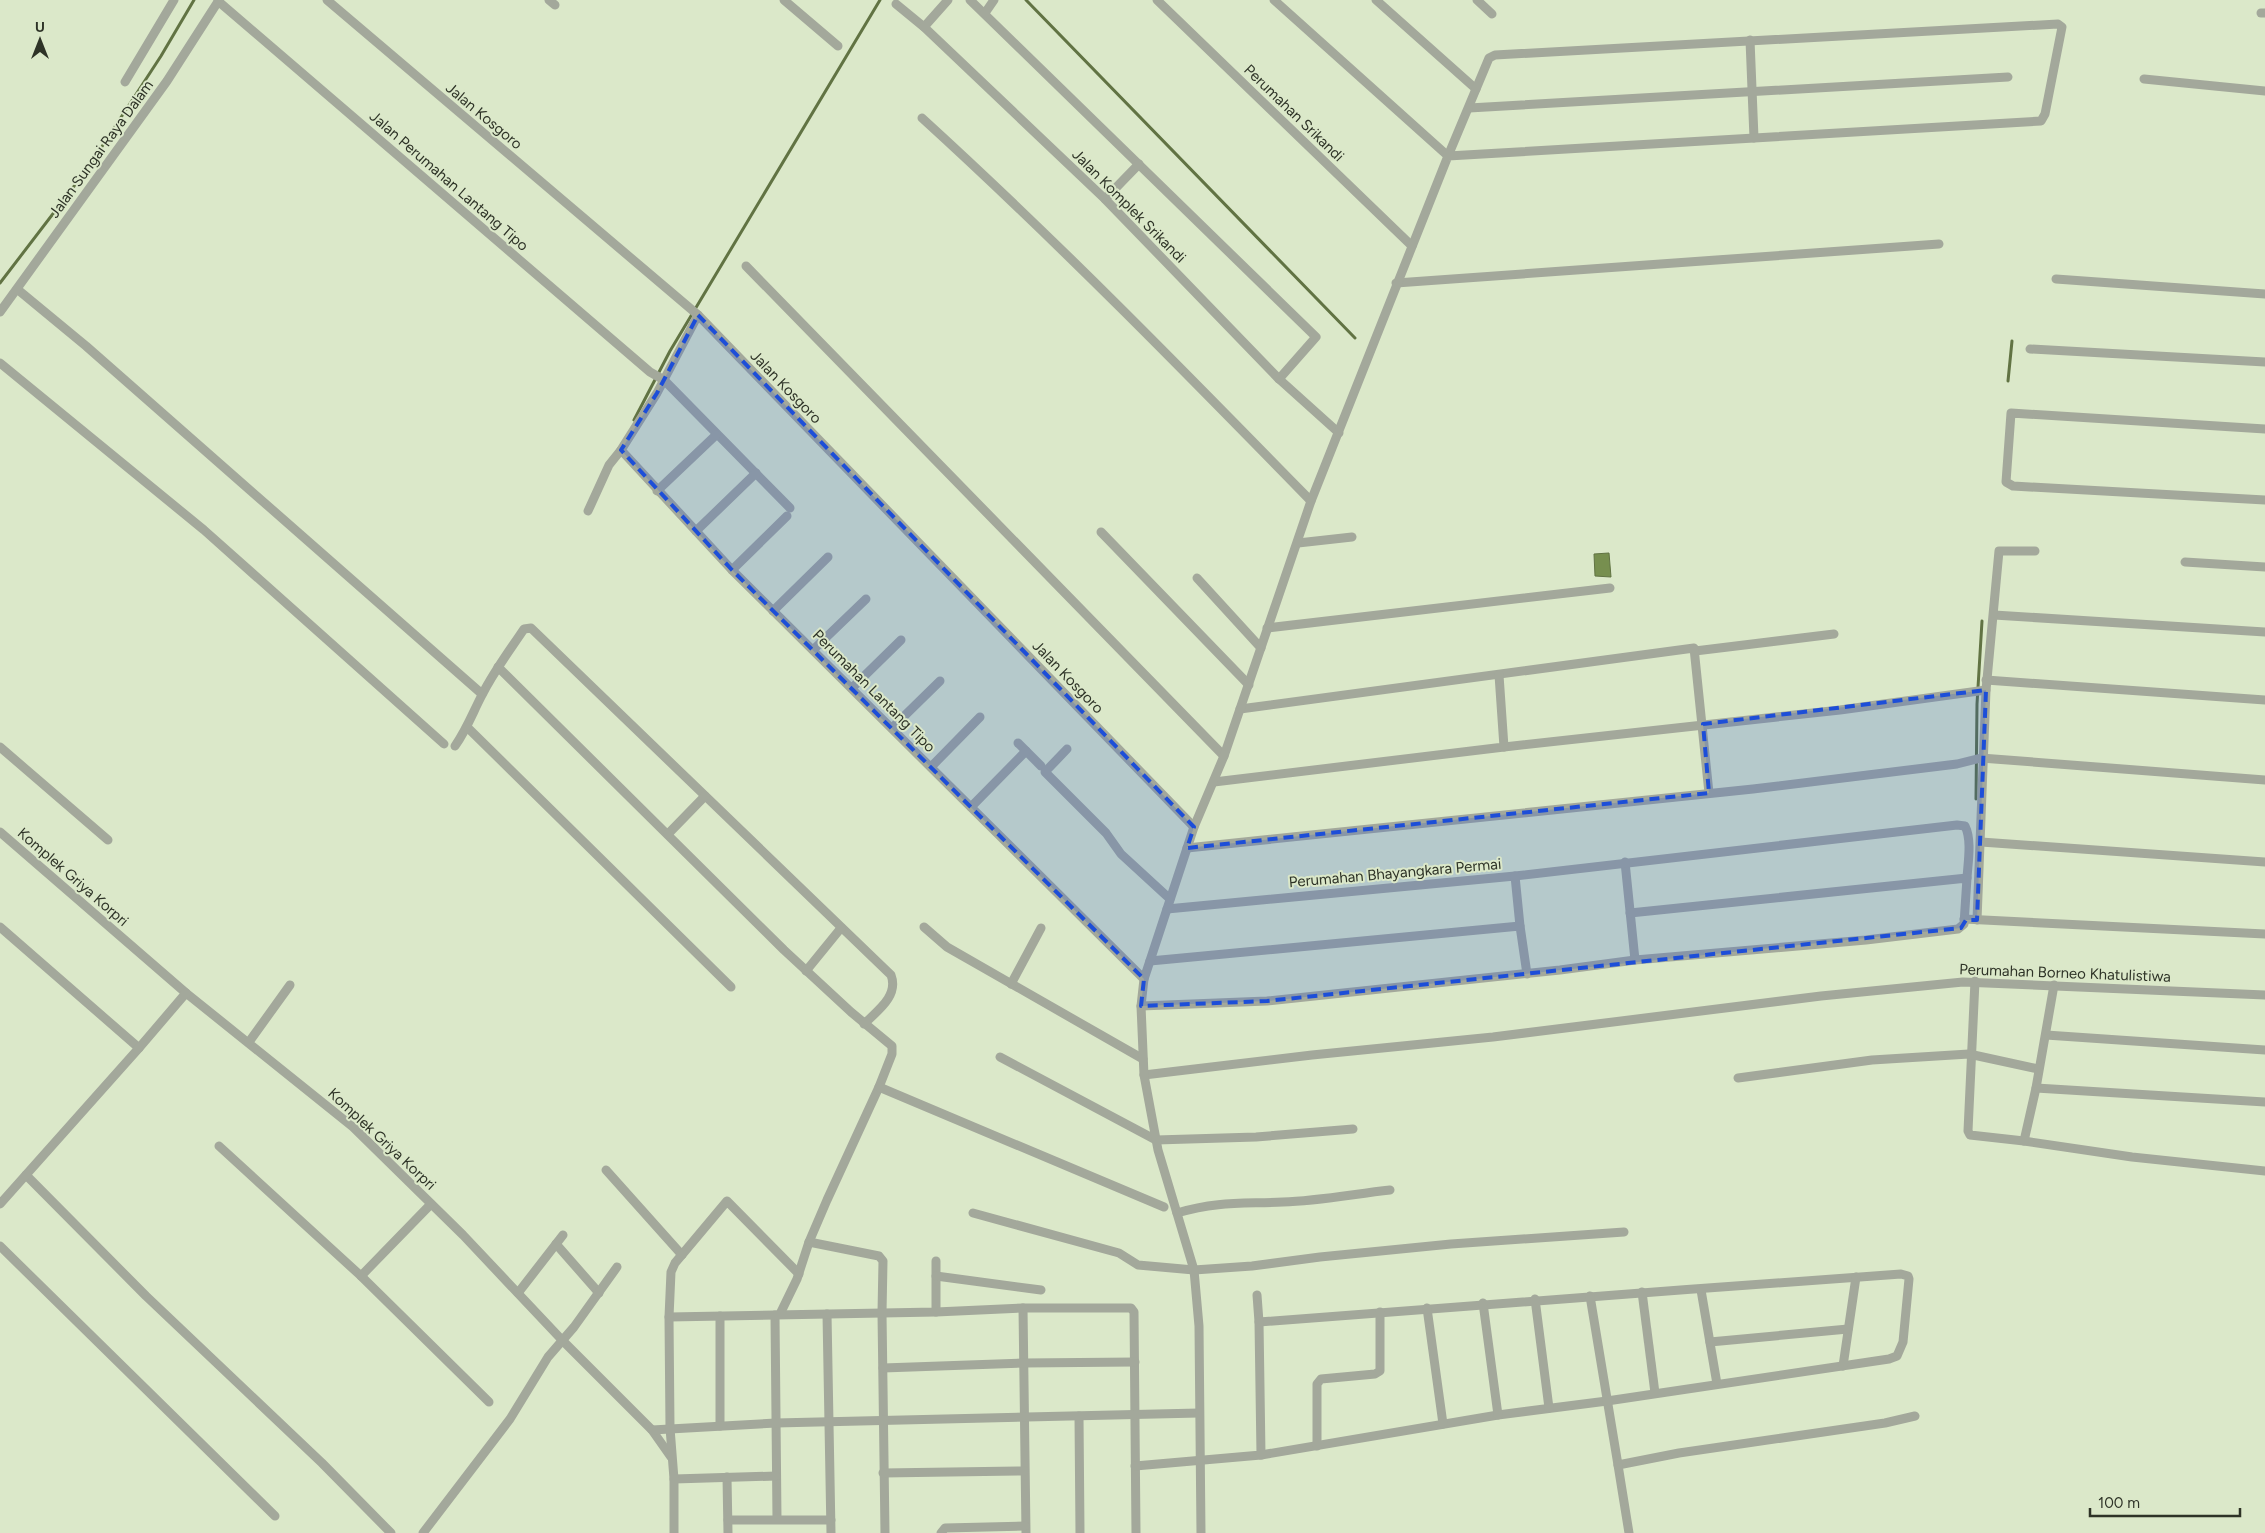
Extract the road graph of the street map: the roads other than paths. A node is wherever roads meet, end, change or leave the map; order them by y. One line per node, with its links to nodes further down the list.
1 (174, 0): 20 (street)
2 (327, 0): 38 (street, Jalan Kosgoro)
3 (784, 0): 17 (street)
4 (948, 0): 15 (street)
5 (970, 0): 13 (street)
6 (994, 0): 13 (street)
7 (1157, 0): 31 (street, Perumahan Srikandi)
8 (1274, 0): 27 (street)
9 (1376, 0): 21 (street)
10 (1477, 0): 14 (street)
11 (219, 1): 35 (street, Jalan Sungai Raya Dalam); 43 (street, Jalan Perumahan Lantang Tipo)
12 (896, 4): 15 (street, Jalan Komplek Srikandi)
13 (985, 13): 28 (street)
14 (1492, 14)
15 (924, 27): 29 (street, Jalan Komplek Srikandi)
16 (1750, 40): 21 (street); 23 (street); 26 (street)
17 (838, 46)
18 (2008, 77): 23 (street)
19 (2144, 79): 22 (street)
20 (125, 82)
21 (1476, 89): 24 (street)
22 (2265, 91)
23 (1752, 92): 24 (street); 26 (street)
24 (1468, 108): 27 (street)
25 (922, 118): 51 (street)
26 (1754, 138): 27 (street)
27 (1448, 156): 31 (street)
28 (1139, 164): 29 (street); 42 (street)
29 (1105, 199): 42 (street, Jalan Komplek Srikandi)
30 (1939, 244): 34 (street)
31 (1412, 246): 34 (street)
32 (746, 266): 95 (street)
33 (2056, 279): 36 (street)
34 (1396, 283): 45 (street)
35 (17, 289): 37 (street, Jalan Sungai Raya Dalam); 81 (street)
36 (2265, 294)
37 (0, 312)
38 (697, 315): 43 (street); 104 (street, Jalan Kosgoro)
39 (2030, 349): 40 (street)
40 (2265, 362)
41 (0, 363): 89 (street)
42 (1279, 379): 45 (street, Jalan Komplek Srikandi)
43 (663, 380): 46 (street, Jalan Perumahan Lantang Tipo); 47 (street)
44 (2265, 429): 50 (street)
45 (1338, 433): 51 (street)
46 (716, 435): 48 (street, Jalan Perumahan Lantang Tipo); 49 (street)
47 (621, 450): 49 (street, Perumahan Lantang Tipo); 52 (street)
48 (756, 472): 53 (street); 61 (street, Jalan Perumahan Lantang Tipo)
49 (657, 491): 53 (street, Perumahan Lantang Tipo)
50 (2265, 500)
51 (1311, 501): 56 (street)
52 (588, 512)
53 (696, 531): 61 (street, Perumahan Lantang Tipo)
54 (1101, 532): 78 (street)
55 (1352, 537): 56 (street)
56 (1298, 543): 67 (street)
57 (2035, 551): 66 (street)
58 (828, 557): 65 (street)
59 (2185, 562): 60 (street)
60 (2265, 567)
61 (732, 570): 65 (street, Perumahan Lantang Tipo)
62 (1197, 578): 71 (street)
63 (1610, 588): 67 (street)
64 (866, 599): 72 (street)
65 (773, 611): 72 (street, Perumahan Lantang Tipo)
66 (1994, 615): 68 (street); 76 (street)
67 (1267, 628): 71 (street)
68 (2265, 632)
69 (1834, 634): 73 (street)
70 (901, 640): 79 (street)
71 (1261, 648): 78 (street)
72 (813, 650): 79 (street, Perumahan Lantang Tipo)
73 (1695, 651): 75 (street); 85 (street)
74 (498, 667): 81 (street); 102 (street); 106 (street)
75 (1499, 675): 83 (street); 92 (street)
76 (1986, 680): 80 (street); 82 (street)
77 (940, 681): 87 (street)
78 (1248, 685): 83 (street)
79 (852, 688): 87 (street, Perumahan Lantang Tipo)
80 (1985, 690): 85 (street); 96 (street)
81 (482, 694): 86 (street)
82 (2265, 700)
83 (1240, 709): 95 (street)
84 (980, 717): 98 (street)
85 (1703, 724): 92 (street); 101 (street)
86 (468, 728): 91 (street); 133 (street)
87 (892, 728): 98 (street, Perumahan Lantang Tipo)
88 (1018, 743): 94 (street)
89 (444, 744)
90 (0, 746): 107 (street)
91 (455, 746)
92 (1504, 747): 100 (street)
93 (1067, 749): 114 (street)
94 (1026, 751): 97 (street); 103 (street)
95 (1224, 756): 100 (street)
96 (1979, 758): 99 (street); 101 (street); 108 (street)
97 (1041, 766)
98 (931, 767): 103 (street, Perumahan Lantang Tipo)
99 (2265, 780)
100 (1214, 782): 104 (street)
101 (1709, 793): 109 (street)
102 (705, 796): 106 (street); 121 (street)
103 (970, 807): 128 (street, Perumahan Lantang Tipo)
104 (1194, 827): 109 (street)
105 (0, 832): 134 (street, Komplek Griya Korpri)
106 (668, 834): 126 (street)
107 (108, 840)
108 (1981, 842): 111 (street); 117 (street)
109 (1187, 848): 114 (street)
110 (1625, 862): 112 (street, Perumahan Bhayangkara Permai); 113 (street, Perumahan Bhayangkara Permai); 116 (street)
111 (2265, 862)
112 (1515, 876): 115 (street, Perumahan Bhayangkara Permai); 118 (street)
113 (1967, 878): 116 (street); 117 (street)
114 (1170, 899): 115 (street)
115 (1167, 909): 125 (street)
116 (1630, 913): 124 (street)
117 (1971, 920): 123 (street); 124 (street)
118 (1520, 926): 125 (street); 127 (street)
119 (0, 927): 140 (street)
120 (924, 927): 130 (street)
121 (841, 928): 126 (street); 137 (street)
122 (1041, 928): 130 (street)
123 (2265, 934)
124 (1635, 960): 127 (street)
125 (1150, 961): 128 (street)
126 (806, 970): 137 (street)
127 (1526, 974): 136 (street)
128 (1144, 979): 136 (street)
129 (1969, 982): 132 (street, Perumahan Borneo Khatulistiwa); 142 (street); 146 (street, Perumahan Borneo Khatulistiwa)
130 (1011, 984): 144 (street)
131 (290, 985): 139 (street)
132 (2054, 985): 135 (street, Perumahan Borneo Khatulistiwa); 138 (street)
133 (731, 987)
134 (186, 993): 139 (street, Komplek Griya Korpri); 140 (street)
135 (2265, 995)
136 (1141, 1006): 144 (street)
137 (864, 1024): 148 (street)
138 (2046, 1035): 141 (street); 145 (street)
139 (249, 1042): 160 (street, Komplek Griya Korpri)
140 (140, 1048): 157 (street)
141 (2265, 1050)
142 (1968, 1054): 145 (street); 147 (street); 153 (street)
143 (1000, 1057): 152 (street)
144 (1143, 1060): 146 (street)
145 (2038, 1069): 149 (street)
146 (1144, 1075): 152 (street)
147 (1738, 1078)
148 (879, 1087): 161 (street); 166 (street)
149 (2036, 1088): 150 (street); 153 (street)
150 (2265, 1102)
151 (1353, 1129): 152 (street)
152 (1156, 1140): 163 (street)
153 (2024, 1140): 156 (street)
154 (219, 1146): 174 (street)
155 (606, 1170): 169 (street)
156 (2265, 1172)
157 (26, 1175): 159 (street); 237 (street)
158 (1390, 1190): 163 (street)
159 (0, 1204)
160 (431, 1204): 174 (street); 180 (street, Komplek Griya Korpri)
161 (1164, 1207)
162 (972, 1213): 172 (street)
163 (1177, 1213): 172 (street)
164 (1624, 1232): 172 (street)
165 (563, 1234): 167 (street)
166 (809, 1242): 173 (street); 190 (street)
167 (556, 1244): 180 (street); 181 (street)
168 (0, 1246): 232 (street)
169 (682, 1255): 173 (street); 194 (street)
170 (936, 1261): 175 (street)
171 (617, 1267): 181 (street)
172 (1194, 1270): 208 (street)
173 (799, 1274): 191 (street)
174 (361, 1276): 206 (street)
175 (936, 1276): 177 (street); 188 (street)
176 (1856, 1277): 178 (street); 196 (street); 201 (street)
177 (1041, 1290)
178 (1701, 1290): 179 (street); 198 (street)
179 (1642, 1292): 183 (street); 204 (street)
180 (518, 1293): 197 (street, Komplek Griya Korpri)
181 (599, 1293): 197 (street)
182 (1257, 1295): 195 (street)
183 (1590, 1296): 184 (street); 205 (street)
184 (1535, 1300): 185 (street); 207 (street)
185 (1483, 1303): 187 (street); 210 (street)
186 (1023, 1308): 188 (street); 199 (street); 200 (street)
187 (1427, 1308): 189 (street); 217 (street)
188 (936, 1312): 190 (street)
189 (1380, 1312): 195 (street); 221 (street)
190 (882, 1313): 192 (street); 202 (street)
191 (778, 1314): 192 (street); 193 (street); 216 (street)
192 (827, 1314): 215 (street)
193 (720, 1316): 194 (street); 218 (street)
194 (669, 1317): 219 (street)
195 (1259, 1322): 222 (street)
196 (1848, 1329): 198 (street); 201 (street)
197 (562, 1340): 220 (street, Komplek Griya Korpri); 238 (street)
198 (1710, 1342): 203 (street)
199 (1135, 1362): 200 (street); 209 (street)
200 (1024, 1363): 202 (street); 213 (street)
201 (1843, 1366): 203 (street)
202 (883, 1368): 214 (street)
203 (1717, 1384): 204 (street)
204 (1655, 1393): 205 (street)
205 (1607, 1401): 207 (street); 225 (street)
206 (489, 1402)
207 (1549, 1408): 210 (street)
208 (1199, 1413): 209 (street); 224 (street)
209 (1135, 1415): 211 (street); 226 (street)
210 (1498, 1415): 217 (street)
211 (1079, 1416): 213 (street); 244 (street)
212 (1915, 1416): 225 (street)
213 (1025, 1417): 214 (street); 227 (street)
214 (883, 1420): 215 (street); 228 (street)
215 (829, 1422): 216 (street); 235 (street)
216 (776, 1423): 218 (street); 229 (street)
217 (1443, 1424): 221 (street)
218 (720, 1426): 219 (street)
219 (670, 1428): 220 (street); 223 (street)
220 (652, 1430): 223 (street, Komplek Griya Korpri)
221 (1317, 1446): 222 (street)
222 (1261, 1455): 224 (street)
223 (671, 1457): 231 (street)
224 (1201, 1461): 226 (street); 246 (street)
225 (1618, 1465): 247 (street)
226 (1135, 1466): 245 (street)
227 (1024, 1471): 228 (street); 236 (street)
228 (883, 1473): 242 (street)
229 (776, 1476): 230 (street); 233 (street)
230 (727, 1477): 231 (street); 234 (street)
231 (674, 1479): 239 (street)
232 (275, 1516)
233 (777, 1519): 234 (street); 235 (street)
234 (728, 1520): 240 (street)
235 (831, 1520): 241 (street)
236 (1026, 1529): 243 (street)
237 (390, 1533)
238 (423, 1533)
239 (674, 1533)
240 (728, 1533)
241 (831, 1533)
242 (885, 1533)
243 (941, 1533)
244 (1080, 1533)
245 (1136, 1533)
246 (1202, 1533)
247 (1629, 1533)

